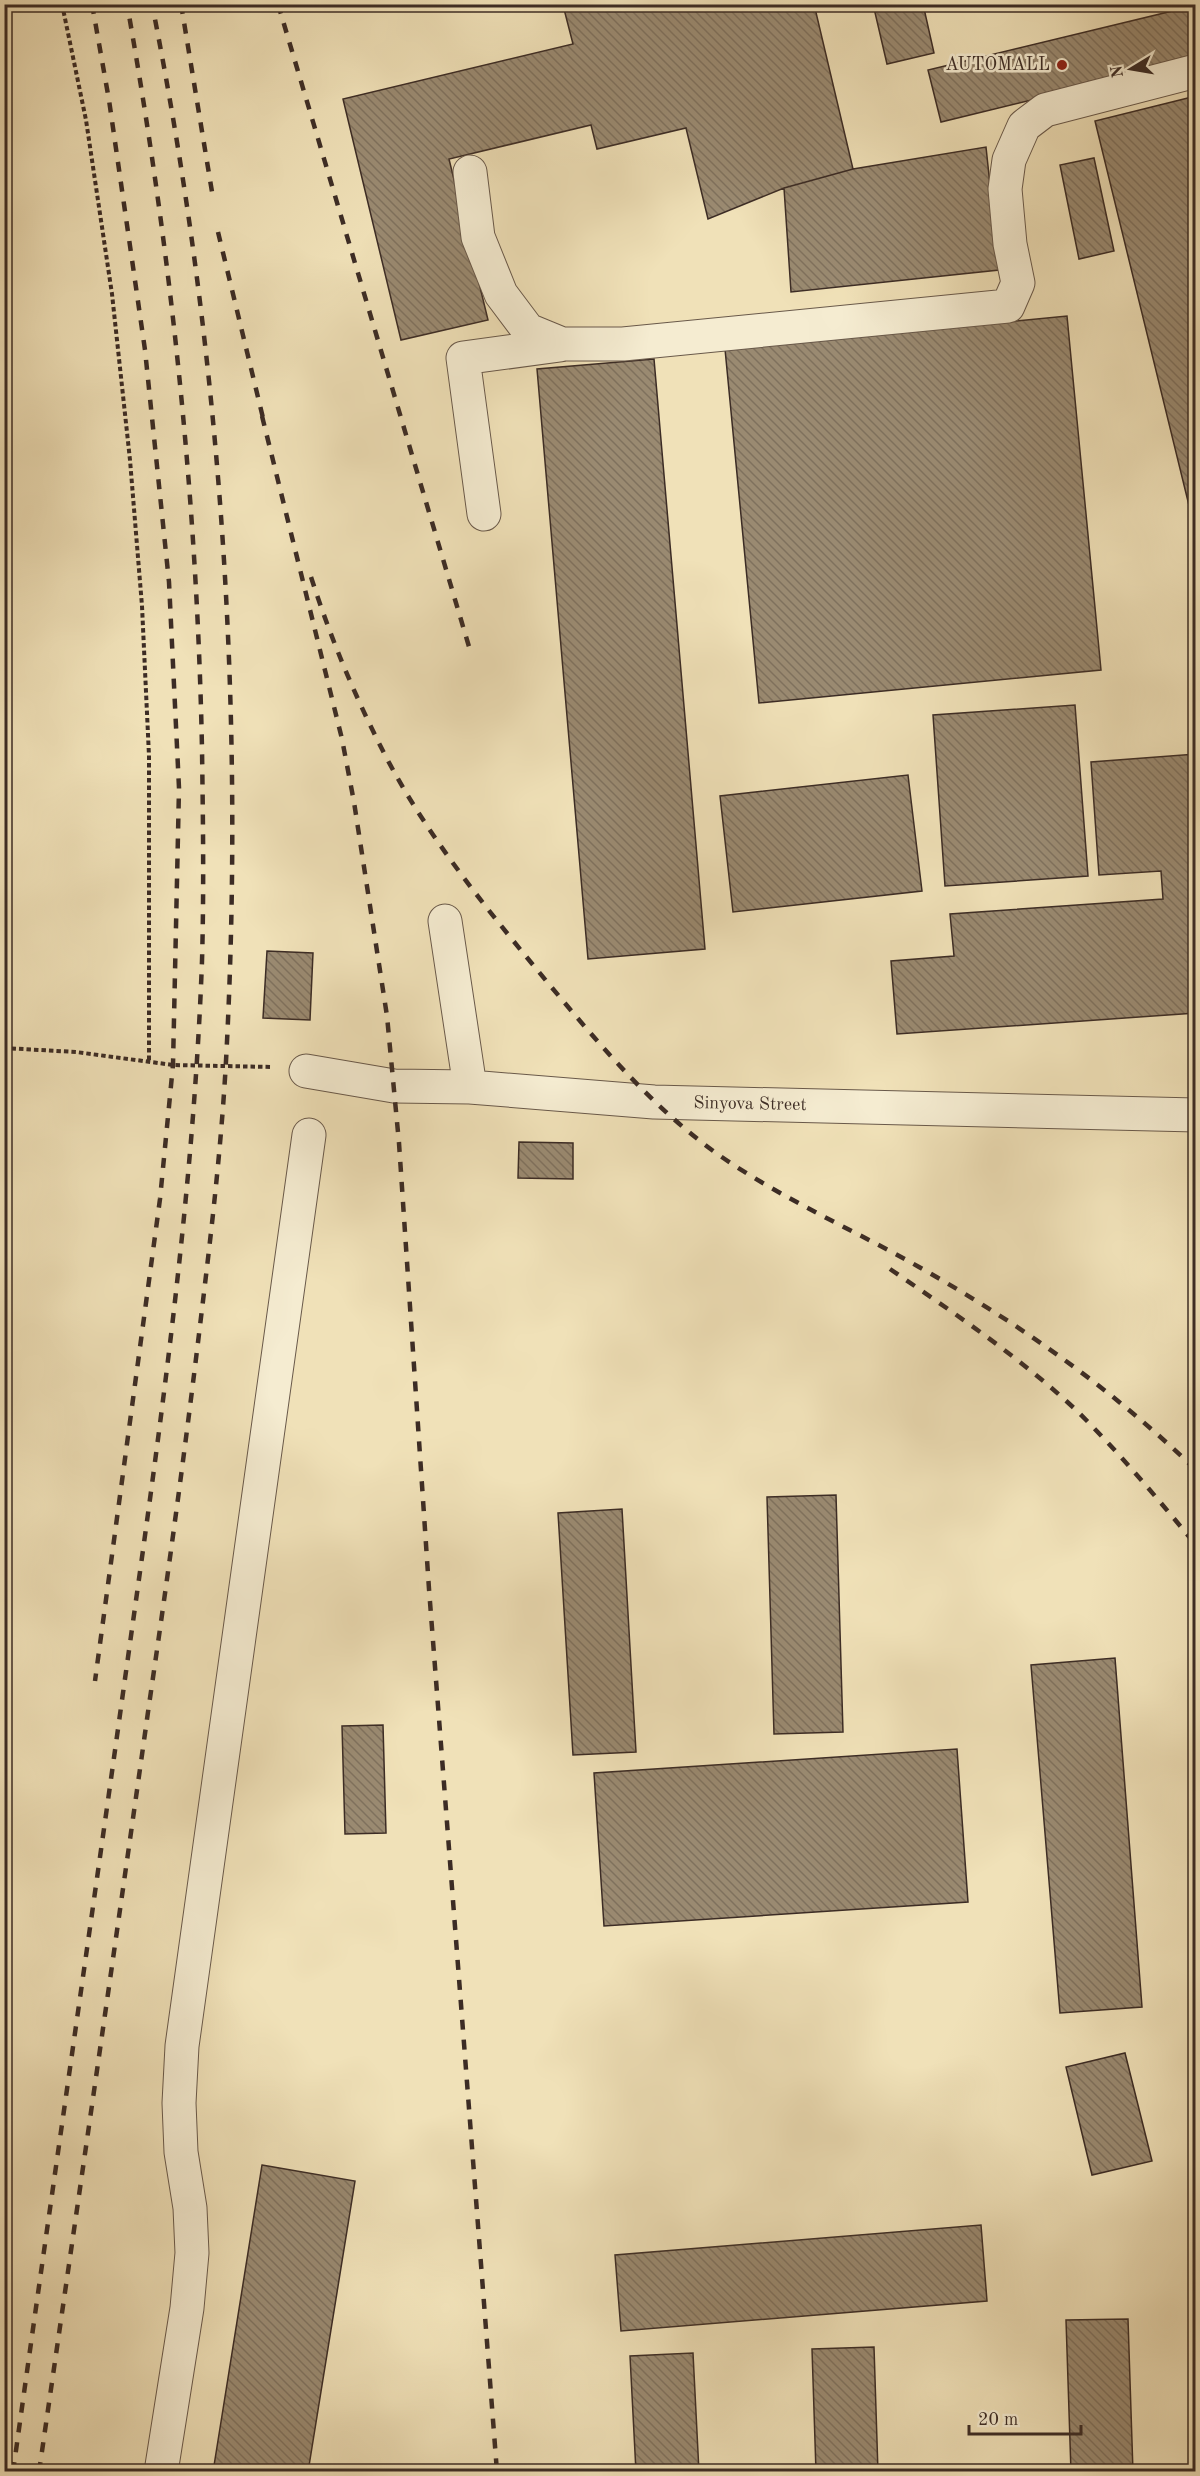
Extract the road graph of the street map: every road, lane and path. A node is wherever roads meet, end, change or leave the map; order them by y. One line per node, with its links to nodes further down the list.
1 (62, 4): 8 (path)
2 (1196, 71): 4 (street)
3 (470, 172): 4 (street)
4 (562, 344): 5 (street)
5 (484, 514)
6 (445, 921): 10 (street)
7 (4, 1048): 8 (path)
8 (149, 1061): 9 (path)
9 (306, 1071): 10 (street, Sinyova Street)
10 (470, 1087): 11 (street, Sinyova Street)
11 (1196, 1115)
12 (309, 1135): 13 (street)
13 (161, 2472)

